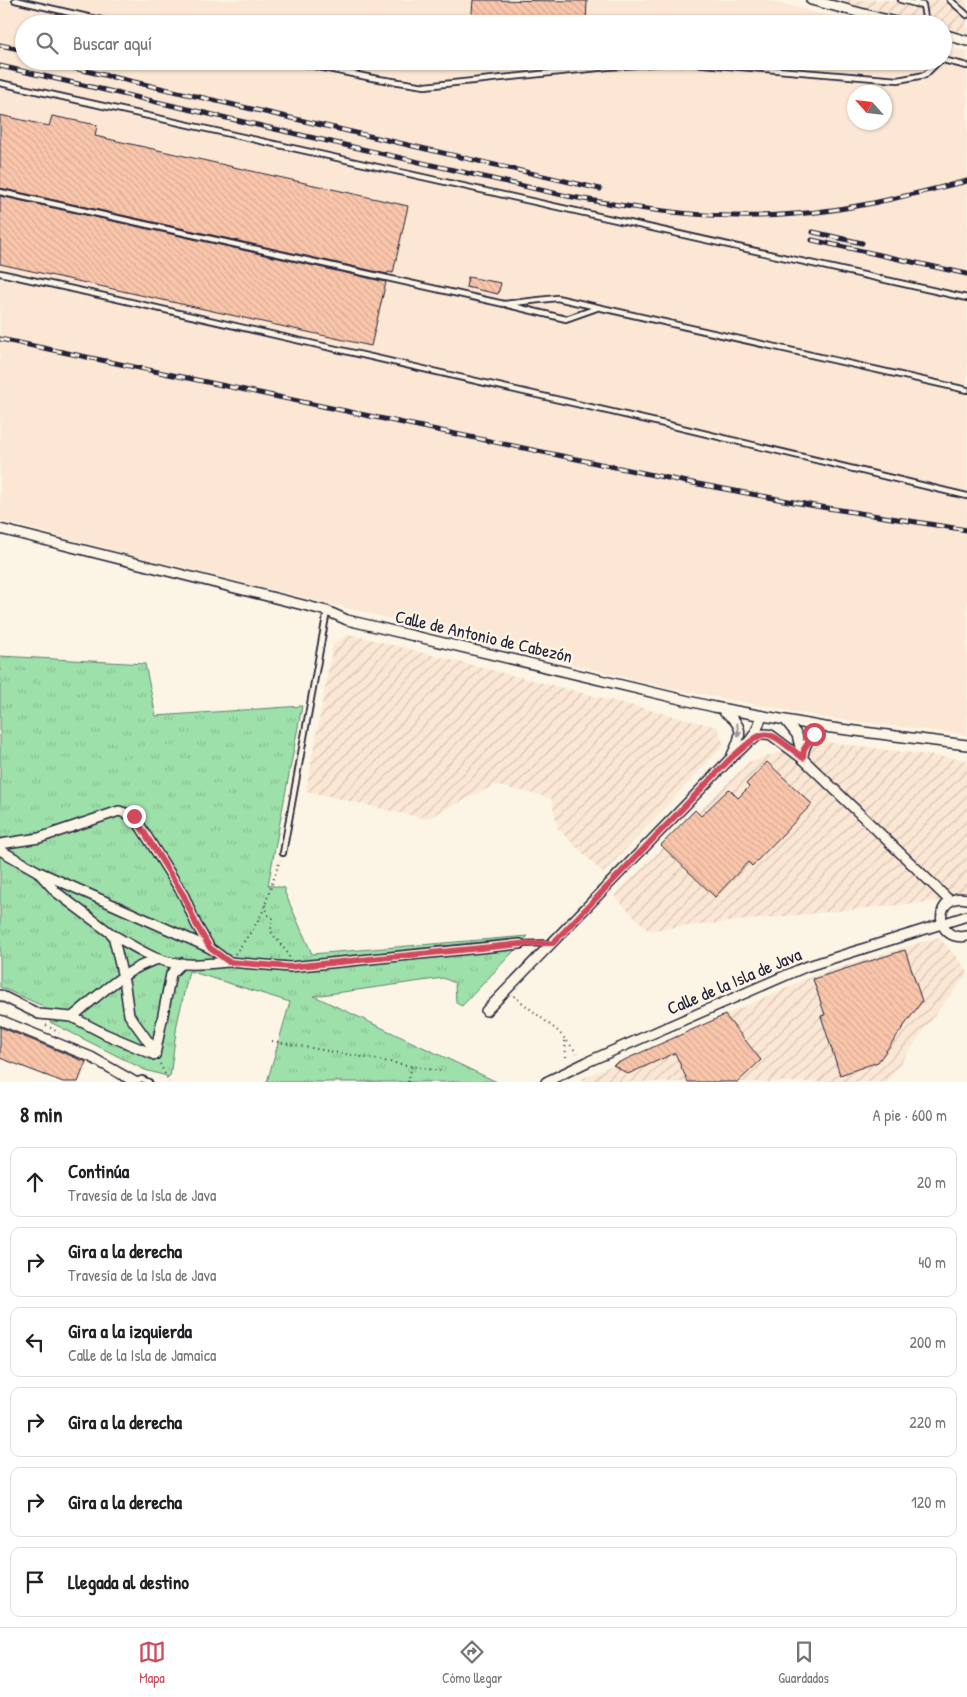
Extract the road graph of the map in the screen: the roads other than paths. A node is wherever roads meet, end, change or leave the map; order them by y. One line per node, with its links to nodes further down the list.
1 (15, 0): 6 (lane)
2 (811, 0): 7 (street)
3 (901, 0): 5 (lane)
4 (950, 0): 9 (lane)
5 (916, 2): 8 (lane)
6 (79, 15)
7 (868, 15)
8 (925, 15)
9 (967, 15)
10 (952, 37): 11 (street)
11 (967, 41)
12 (952, 62): 13 (lane)
13 (967, 66)
14 (333, 70): 15 (lane)
15 (579, 70)
16 (776, 70): 17 (lane)
17 (931, 70)
18 (0, 83): 21 (lane)
19 (0, 192): 22 (lane)
20 (0, 273): 25 (lane)
21 (967, 298)
22 (504, 304): 23 (lane); 23 (lane)
23 (597, 308): 24 (lane)
24 (967, 390)
25 (967, 496)
26 (0, 529): 27 (street, Calle de Antonio de Cabezón)
27 (327, 612): 28 (street, Calle de Antonio de Cabezón); 38 (lane)
28 (718, 708): 29 (street, Calle de Antonio de Cabezón); 35 (street, one-way to 35)
29 (761, 716): 30 (street, Calle de Antonio de Cabezón); 32 (street)
30 (786, 721): 31 (street, Calle de Antonio de Cabezón); 34 (street)
31 (824, 727): 33 (street, Calle de Antonio de Cabezón); 34 (street)
32 (749, 742): 34 (street); 35 (street)
33 (967, 745)
34 (803, 758): 41 (street)
35 (730, 759): 46 (street)
36 (0, 844): 48 (street)
37 (0, 850): 39 (street)
38 (283, 853)
39 (38, 871): 44 (street); 48 (street)
40 (967, 899): 41 (street)
41 (950, 901): 43 (street)
42 (967, 916): 43 (street, Calle de la Isla de Java)
43 (942, 923): 45 (street); 60 (street, Calle de la Isla de Java)
44 (113, 934): 49 (street); 52 (street)
45 (967, 936)
46 (553, 943): 47 (lane); 54 (street)
47 (520, 944): 50 (street)
48 (210, 948): 50 (street)
49 (159, 960): 51 (street); 52 (street)
50 (229, 962): 51 (street)
51 (182, 963): 57 (street)
52 (123, 977): 55 (street); 57 (street)
53 (0, 996): 55 (street)
54 (486, 1011)
55 (72, 1017): 57 (street)
56 (0, 1020): 58 (street)
57 (155, 1055)
58 (135, 1082): 59 (lane)
59 (149, 1082)
60 (546, 1082)

